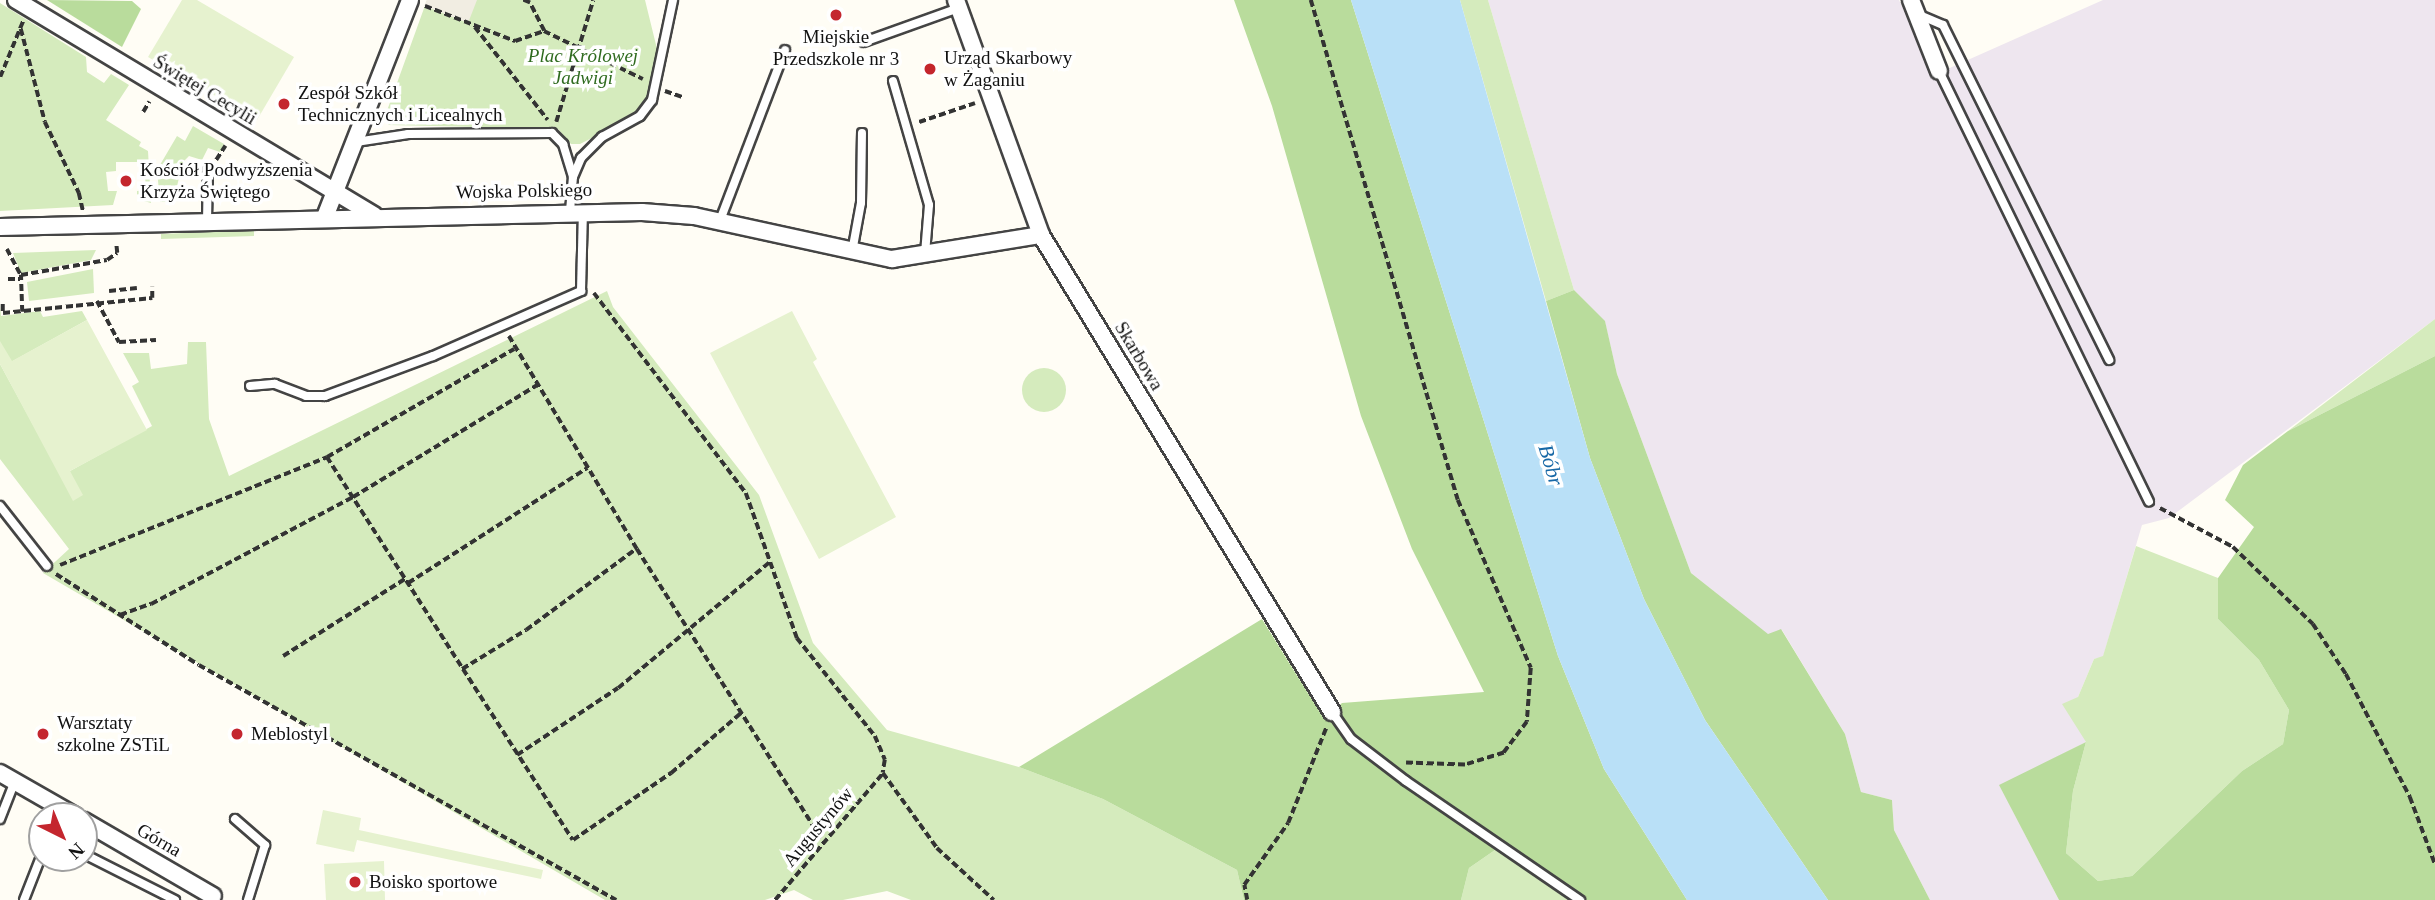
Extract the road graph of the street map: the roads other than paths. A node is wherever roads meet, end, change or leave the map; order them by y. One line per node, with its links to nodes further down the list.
1 (673, 0): 13 (lane)
2 (417, 3): 11 (street)
3 (958, 4): 6 (lane); 21 (street, Skarbowa)
4 (21, 6): 14 (street, Świętej Cecylii)
5 (1914, 7): 8 (street); 24 (lane)
6 (864, 42)
7 (785, 50): 19 (lane)
8 (1939, 71): 26 (lane)
9 (893, 81): 23 (lane)
10 (862, 133): 22 (lane)
11 (356, 142): 13 (lane); 14 (street)
12 (208, 169): 18 (lane)
13 (573, 177): 15 (lane)
14 (335, 192): 16 (street, Świętej Cecylii); 17 (street)
15 (576, 211): 16 (street, Wojska Polskiego); 19 (street, Wojska Polskiego); 25 (lane)
16 (374, 215): 17 (street, Wojska Polskiego)
17 (325, 217): 18 (street, Wojska Polskiego)
18 (207, 221): 20 (street, Wojska Polskiego)
19 (719, 223): 22 (street, Wojska Polskiego)
20 (0, 227)
21 (1041, 235): 23 (street, Wojska Polskiego); 29 (street, Skarbowa)
22 (852, 252): 23 (street, Wojska Polskiego)
23 (925, 256)
24 (2109, 360)
25 (250, 386)
26 (2149, 502)
27 (0, 506): 28 (lane)
28 (47, 566)
29 (1332, 712): 42 (lane)
30 (0, 773): 31 (street)
31 (15, 781): 32 (street); 33 (lane)
32 (51, 802)
33 (0, 819)
34 (235, 819): 41 (lane)
35 (98, 829): 38 (street, Górna)
36 (98, 861): 40 (lane)
37 (35, 872): 39 (lane)
38 (216, 899)
39 (24, 900)
40 (175, 900)
41 (248, 900)
42 (1580, 900)

